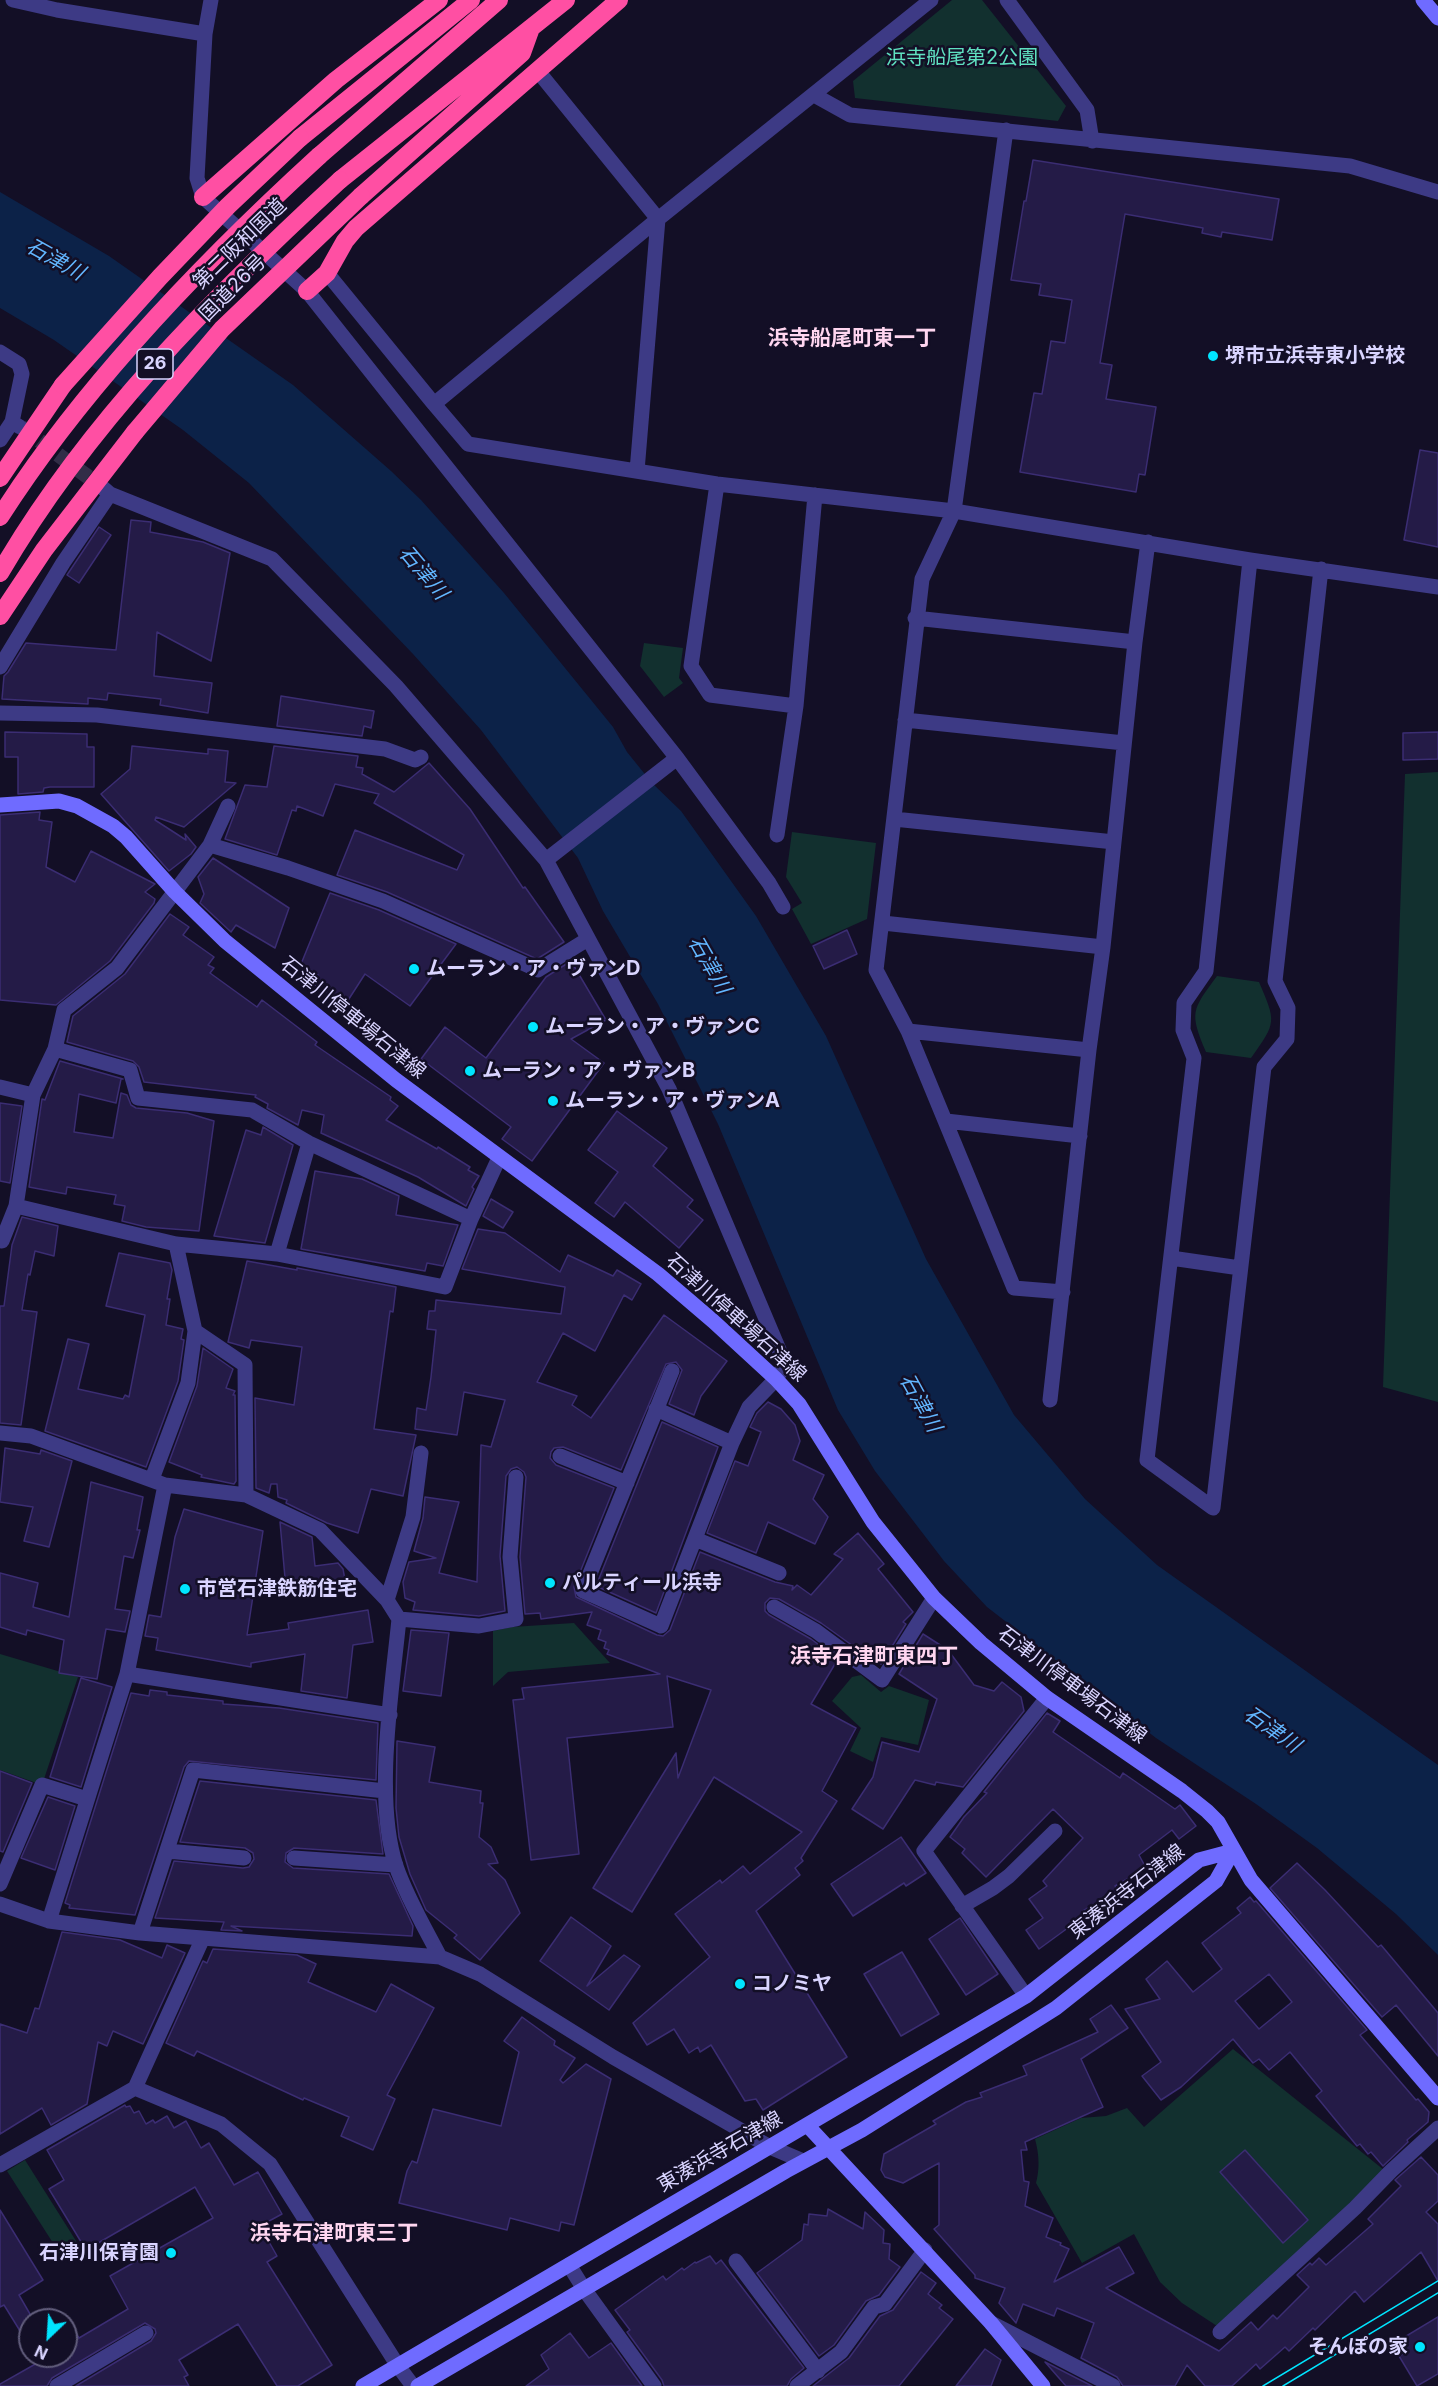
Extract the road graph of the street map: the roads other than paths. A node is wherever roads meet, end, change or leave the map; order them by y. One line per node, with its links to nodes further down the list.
1 (14, 0): 13 (street)
2 (211, 0): 13 (street)
3 (439, 0): 19 (highway)
4 (471, 0): 27 (highway, bridge)
5 (499, 0): 31 (highway, 第二阪和国道 / 26, bridge)
6 (566, 0): 12 (highway, 第二阪和国道 / 26)
7 (619, 0): 14 (highway)
8 (931, 0): 15 (street)
9 (1007, 0): 17 (street)
10 (1423, 0): 11 (street)
11 (1438, 18)
12 (532, 26): 35 (highway, 第二阪和国道 / 26, bridge); 37 (highway, 国道26号 / 26, bridge)
13 (205, 34): 19 (street)
14 (537, 70): 20 (street); 21 (highway)
15 (814, 95): 16 (street); 20 (street)
16 (1006, 130): 17 (street); 30 (street)
17 (1092, 141): 18 (street)
18 (1438, 192)
19 (203, 197): 22 (street)
20 (658, 219): 24 (street); 26 (street)
21 (327, 273): 22 (highway); 24 (street)
22 (307, 291): 46 (street)
23 (0, 352): 25 (street)
24 (434, 404): 26 (street)
25 (0, 440)
26 (637, 471): 28 (street)
27 (0, 478)
28 (717, 484): 29 (street); 41 (street)
29 (815, 495): 30 (street); 41 (street)
30 (954, 511): 32 (street); 38 (street)
31 (0, 517)
32 (1148, 542): 33 (street); 39 (street)
33 (1250, 560): 34 (street); 73 (street)
34 (1321, 569): 36 (street); 74 (street)
35 (0, 573)
36 (1438, 587)
37 (0, 616)
38 (915, 618): 39 (street); 43 (street)
39 (1135, 642): 44 (street)
40 (0, 667): 53 (street)
41 (796, 706): 50 (street)
42 (0, 713): 45 (street)
43 (905, 720): 44 (street); 49 (street)
44 (1124, 743): 51 (street)
45 (422, 757)
46 (676, 758): 53 (street); 55 (street)
47 (0, 805): 54 (street, 石津川停車場石津線)
48 (228, 806): 52 (street)
49 (894, 819): 51 (street); 56 (street)
50 (777, 835)
51 (1114, 842): 58 (street)
52 (210, 845): 54 (street); 57 (street)
53 (546, 860): 57 (street)
54 (175, 892): 60 (street); 67 (street, 石津川停車場石津線)
55 (783, 907)
56 (883, 924): 58 (street); 59 (street)
57 (588, 939): 78 (street)
58 (1103, 947): 61 (street)
59 (908, 1031): 61 (street); 64 (street)
60 (55, 1049): 63 (street); 66 (street)
61 (1089, 1050): 65 (street)
62 (0, 1087): 63 (street)
63 (33, 1095): 68 (street)
64 (946, 1121): 65 (street); 75 (street)
65 (1080, 1136): 75 (street)
66 (309, 1143): 69 (street); 72 (street)
67 (499, 1158): 69 (street); 78 (street, 石津川停車場石津線)
68 (16, 1206): 70 (street); 71 (street)
69 (471, 1219): 72 (street)
70 (0, 1240)
71 (176, 1244): 72 (street); 76 (street)
72 (277, 1254)
73 (1171, 1258): 74 (street); 74 (street)
74 (1240, 1268)
75 (1063, 1292): 79 (street)
76 (195, 1331): 86 (street); 88 (street)
77 (672, 1371): 80 (street)
78 (776, 1379): 82 (street); 91 (street, 石津川停車場石津線)
79 (1050, 1400)
80 (656, 1409): 82 (street); 87 (street)
81 (0, 1433): 86 (street)
82 (732, 1443): 89 (street)
83 (421, 1453): 92 (street)
84 (560, 1456): 87 (street)
85 (516, 1477): 94 (street)
86 (159, 1482): 88 (street); 95 (street)
87 (627, 1483): 89 (street)
88 (246, 1495): 92 (street)
89 (695, 1539): 90 (street)
90 (779, 1573)
91 (934, 1598): 93 (street); 96 (street, 石津川停車場石津線)
92 (387, 1600): 94 (street)
93 (774, 1607)
94 (399, 1619): 97 (street)
95 (127, 1674): 97 (street); 99 (street)
96 (1047, 1698): 102 (street, 石津川停車場石津線); 108 (street)
97 (390, 1715): 98 (street)
98 (385, 1791): 101 (street); 105 (street)
99 (87, 1799): 106 (street); 109 (street)
100 (1054, 1831): 108 (street)
101 (167, 1851): 103 (street); 110 (street)
102 (1233, 1851): 113 (street, 東湊浜寺石津線); 115 (street, 石津川停車場石津線); 119 (street)
103 (244, 1858)
104 (294, 1858): 105 (street)
105 (396, 1865): 112 (street)
106 (0, 1884)
107 (0, 1904): 109 (street)
108 (962, 1906): 113 (street)
109 (49, 1921): 110 (street)
110 (140, 1934): 111 (street)
111 (202, 1940): 112 (street); 114 (street)
112 (440, 1957): 118 (street)
113 (1026, 1996): 116 (street, 東湊浜寺石津線)
114 (135, 2088): 121 (street); 129 (street)
115 (1438, 2098)
116 (807, 2125): 118 (street, 東湊浜寺石津線); 119 (street)
117 (1438, 2128): 127 (street)
118 (770, 2147): 120 (street); 124 (street, 東湊浜寺石津線)
119 (830, 2148): 120 (street); 122 (street)
120 (803, 2161): 125 (street)
121 (0, 2165)
122 (925, 2250): 126 (street); 130 (street)
123 (736, 2261): 130 (street)
124 (569, 2265): 125 (street); 129 (street, 東湊浜寺石津線)
125 (584, 2289): 133 (street); 134 (street)
126 (991, 2323): 136 (street); 137 (street)
127 (1220, 2332)
128 (146, 2333): 131 (street)
129 (398, 2366): 132 (street, 東湊浜寺石津線); 133 (street)
130 (818, 2371): 135 (street)
131 (57, 2386)
132 (363, 2386)
133 (416, 2386)
134 (654, 2386)
135 (797, 2386)
136 (1043, 2386)
137 (1113, 2386)

